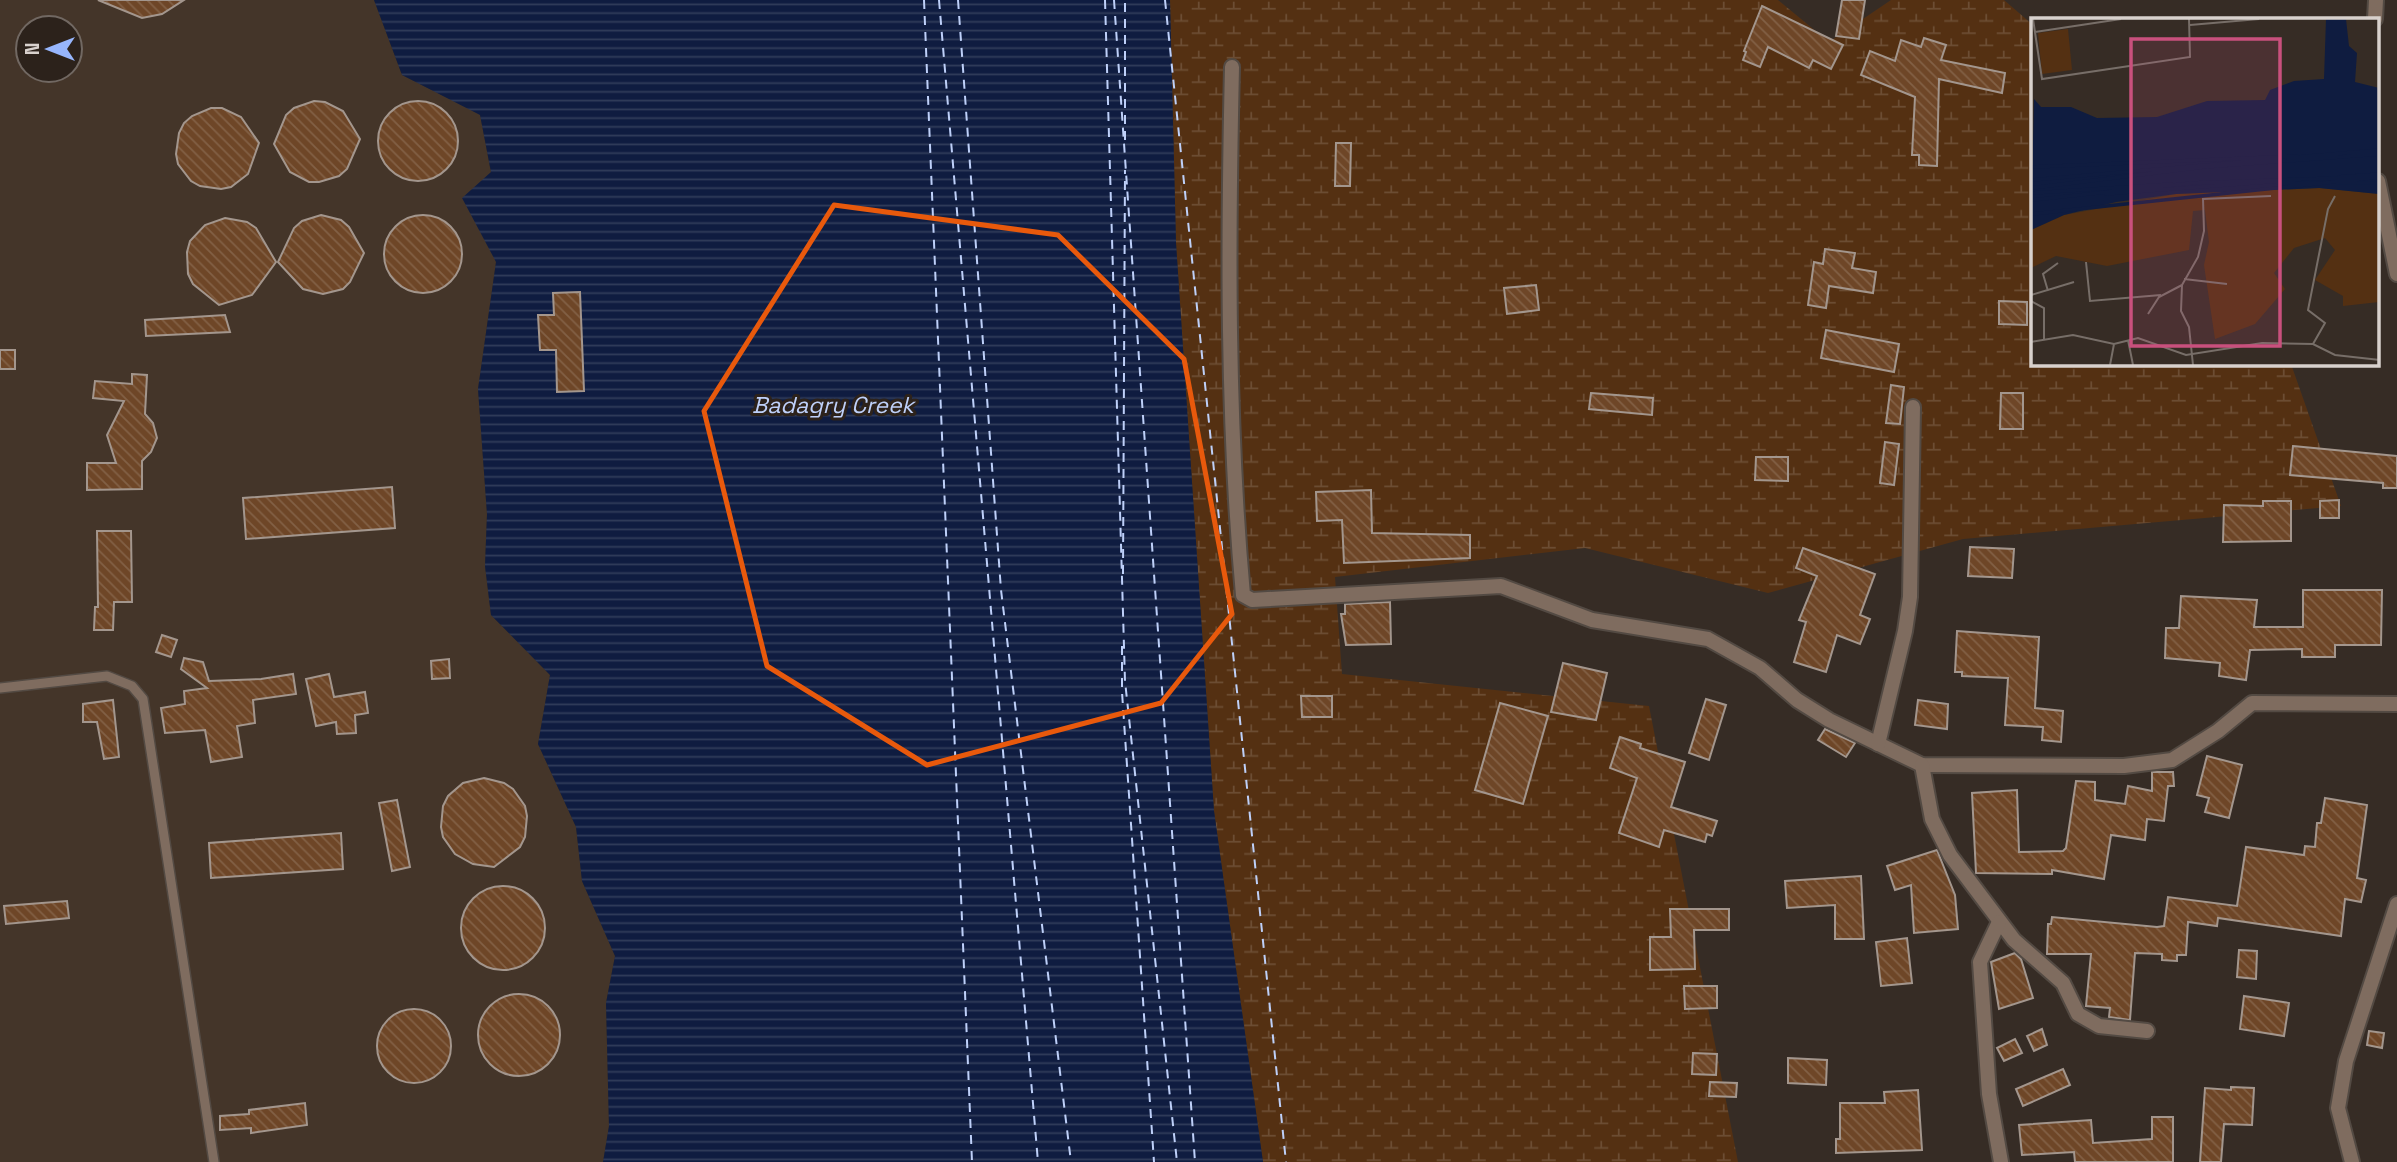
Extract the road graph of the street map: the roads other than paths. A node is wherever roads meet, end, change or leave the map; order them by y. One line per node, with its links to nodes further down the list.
1 (2376, 0): 2 (street)
2 (2375, 18)
3 (1232, 67): 10 (street)
4 (2380, 188): 5 (street)
5 (2394, 240): 6 (street)
6 (2397, 274)
7 (1913, 407): 10 (street)
8 (0, 688): 15 (lane)
9 (2397, 704): 11 (street)
10 (1878, 744): 11 (street)
11 (1922, 765): 13 (street)
12 (2397, 904): 17 (street)
13 (1999, 922): 14 (street); 16 (street)
14 (2147, 1031)
15 (214, 1162)
16 (2001, 1162)
17 (2352, 1162)

